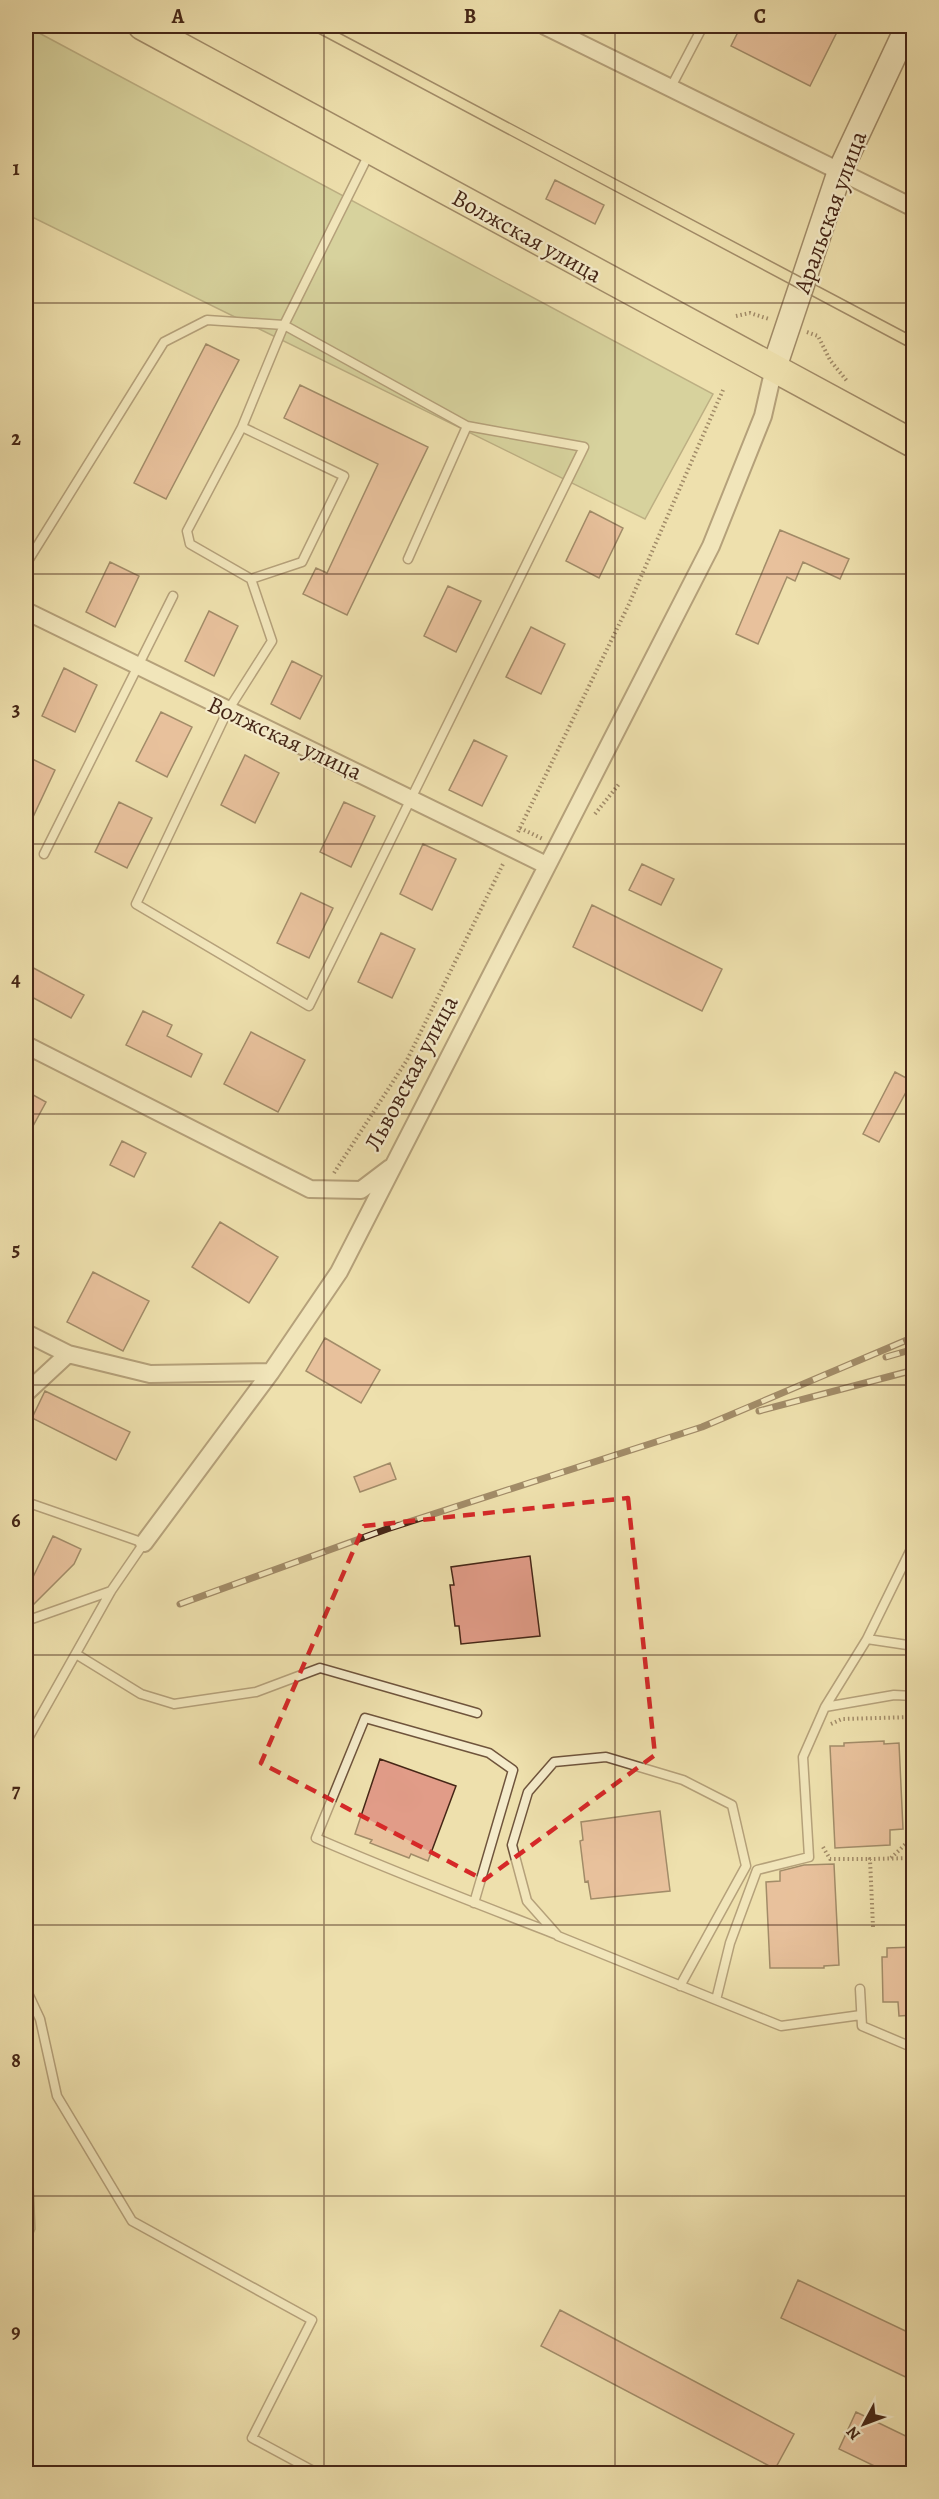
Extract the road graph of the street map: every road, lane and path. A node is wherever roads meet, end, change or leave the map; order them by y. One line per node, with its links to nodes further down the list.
1 (142, 26): 6 (main road, Волжская улица)
2 (545, 26): 5 (street)
3 (703, 26): 5 (lane)
4 (908, 26): 7 (street, Аральская улица)
5 (671, 87): 7 (street)
6 (370, 151): 9 (lane); 10 (main road, Волжская улица)
7 (840, 171): 8 (street); 10 (street, Аральская улица)
8 (914, 208)
9 (284, 325): 12 (lane); 13 (lane); 16 (lane)
10 (774, 368): 14 (main road, Волжская улица); 25 (street, Львовская улица)
11 (723, 390): 23 (path)
12 (467, 426): 15 (lane); 22 (lane)
13 (242, 427): 17 (lane); 17 (lane)
14 (914, 444)
15 (408, 559)
16 (26, 564)
17 (251, 579): 21 (lane)
18 (173, 596): 20 (lane)
19 (26, 611): 20 (street, Волжская улица)
20 (137, 667): 21 (street, Волжская улица); 24 (lane)
21 (227, 712): 22 (street, Волжская улица); 22 (lane)
22 (410, 798): 23 (street, Волжская улица)
23 (510, 848): 25 (street, Волжская улица); 28 (path)
24 (44, 854)
25 (546, 865): 27 (street, Львовская улица)
26 (26, 1045): 27 (street, Львовская улица)
27 (393, 1165): 31 (street)
28 (330, 1179)
29 (26, 1333): 30 (street)
30 (68, 1354): 31 (street); 32 (street)
31 (271, 1372): 34 (street)
32 (26, 1393)
33 (26, 1502): 34 (lane)
34 (144, 1543): 36 (lane)
35 (914, 1543): 38 (lane)
36 (111, 1591): 37 (lane); 40 (lane)
37 (26, 1621)
38 (867, 1639): 39 (lane); 42 (lane)
39 (914, 1646)
40 (76, 1654): 43 (lane); 46 (lane)
41 (914, 1696): 42 (lane)
42 (825, 1707): 58 (lane)
43 (477, 1713)
44 (914, 1717): 45 (path)
45 (826, 1730)
46 (26, 1743)
47 (822, 1835): 51 (path)
48 (914, 1836): 49 (path)
49 (891, 1858): 50 (path); 51 (path)
50 (914, 1858)
51 (870, 1859): 53 (path)
52 (474, 1903): 52 (lane); 54 (lane)
53 (873, 1927)
54 (558, 1936): 55 (lane); 55 (lane)
55 (680, 1986): 58 (lane)
56 (26, 1989): 61 (lane)
57 (860, 1989): 59 (lane)
58 (716, 2000): 59 (lane)
59 (861, 2015): 60 (lane)
60 (914, 2049)
61 (319, 2474)

